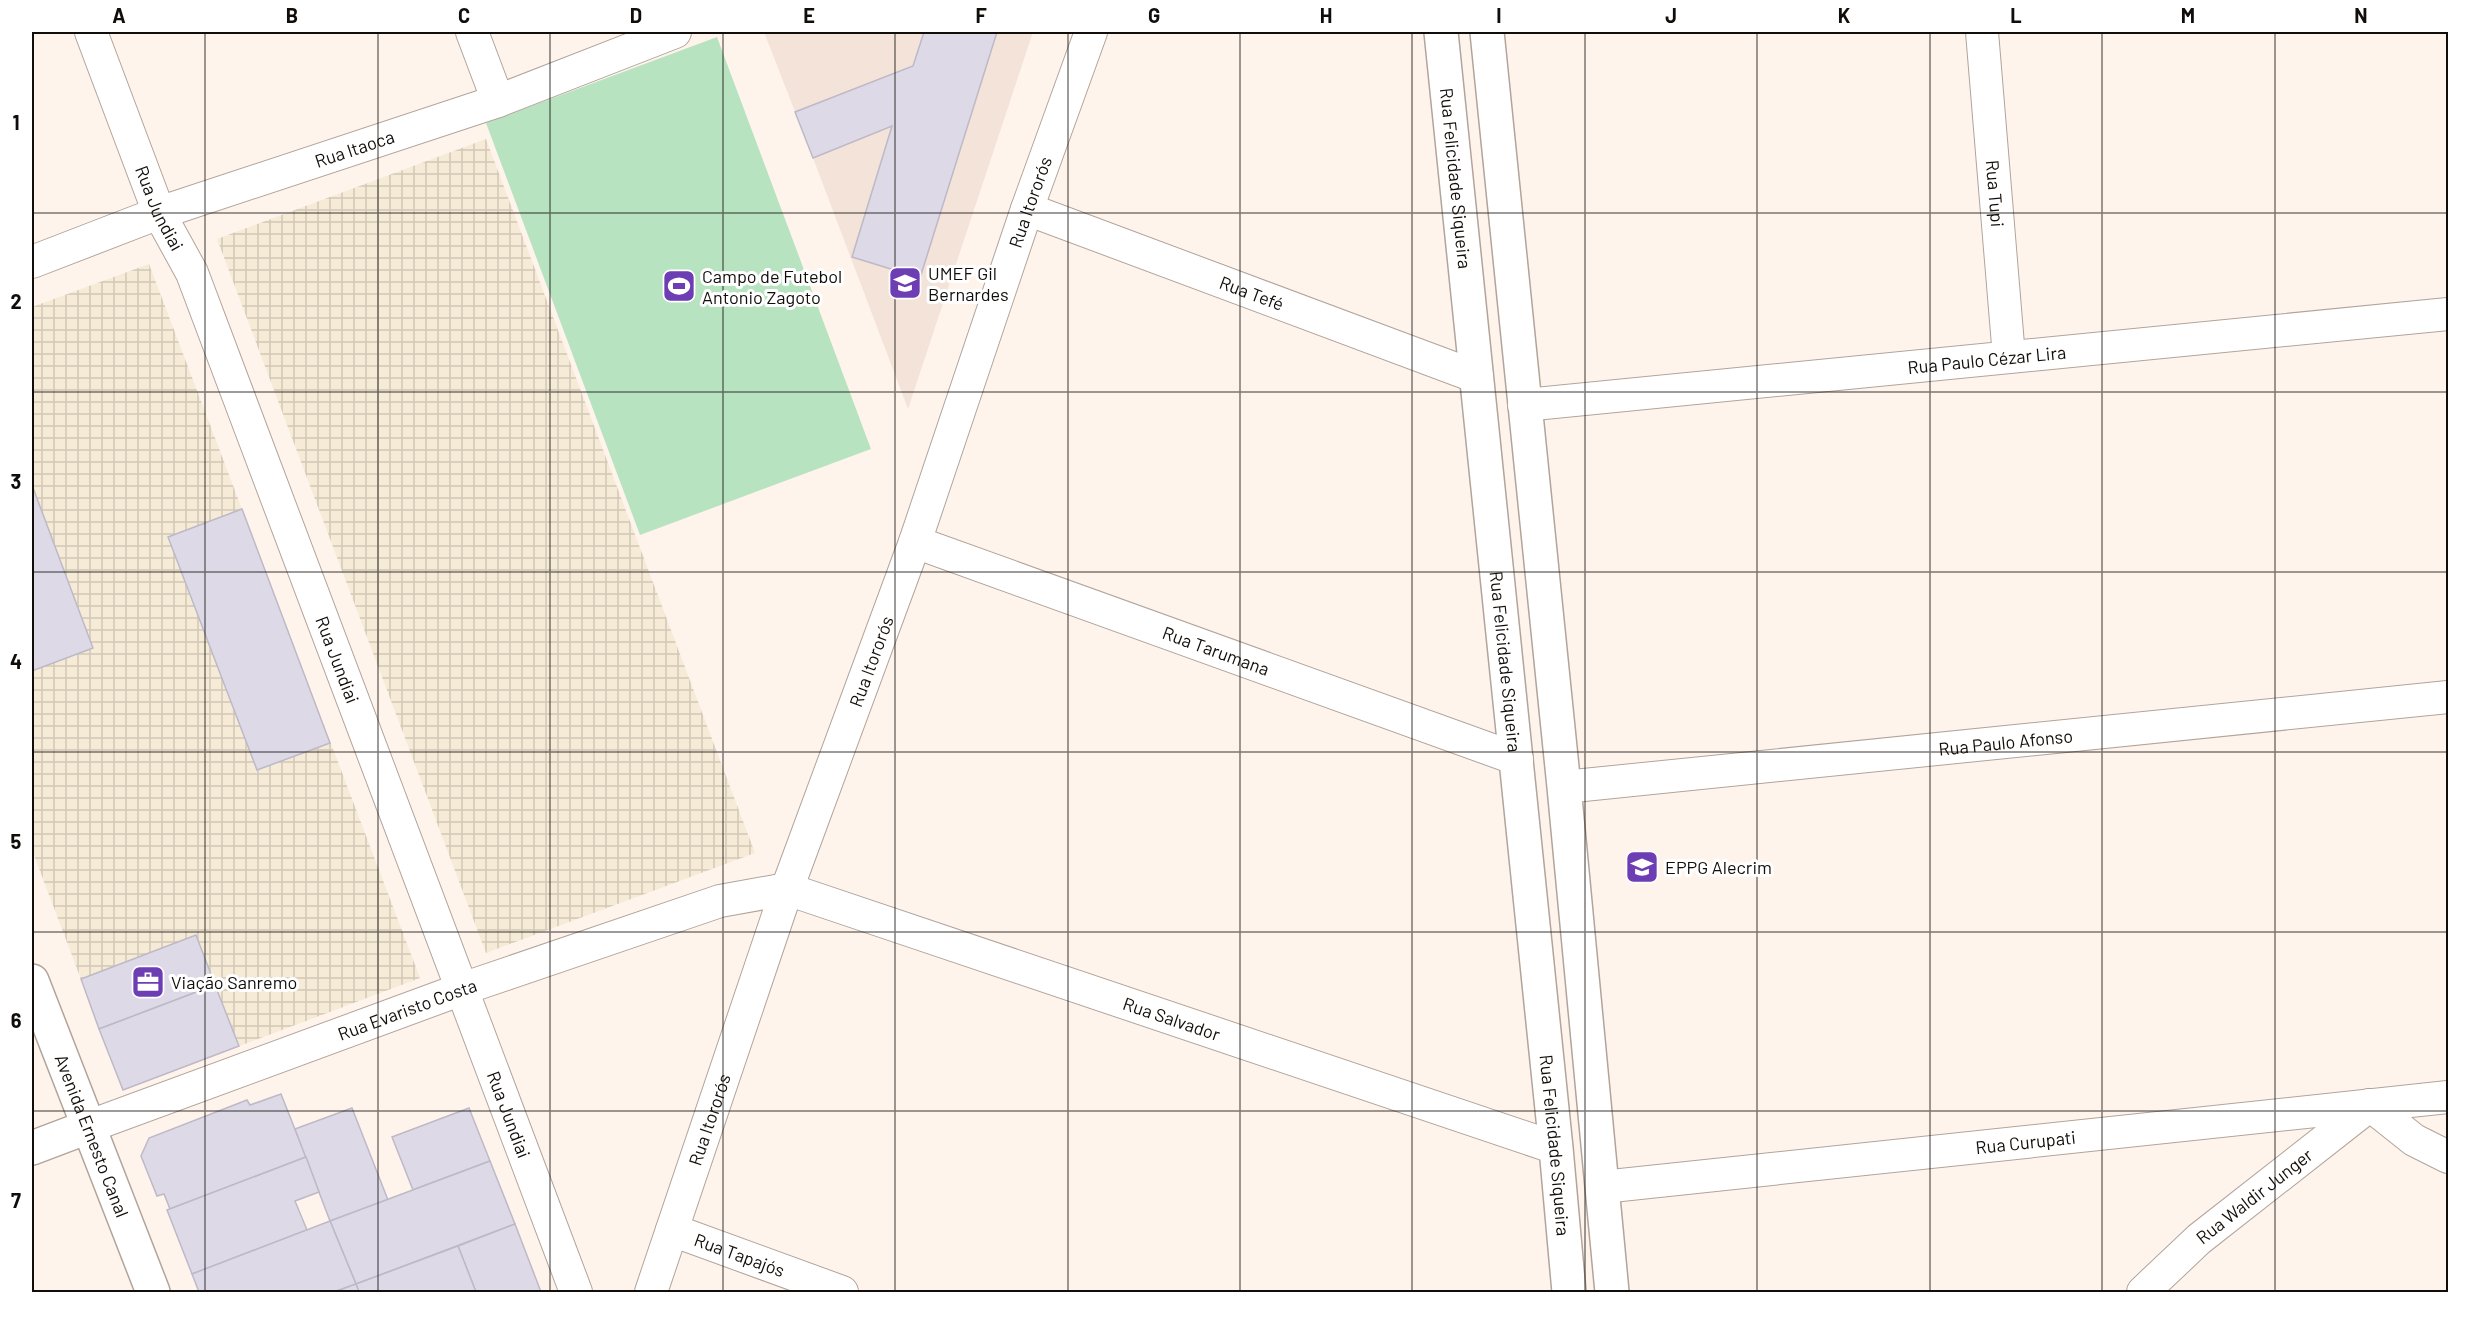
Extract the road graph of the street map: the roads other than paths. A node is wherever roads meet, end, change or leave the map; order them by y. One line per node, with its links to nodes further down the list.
1 (91, 32): 10 (street, Rua Jundiai)
2 (472, 32): 8 (street)
3 (675, 32): 8 (street, Rua Itaoca)
4 (1091, 32): 9 (street, Rua Itororós)
5 (1441, 32): 14 (street, Rua Felicidade Siqueira)
6 (1487, 32): 15 (street)
7 (1982, 32): 13 (street, Rua Tupi)
8 (498, 101): 10 (street, Rua Itaoca)
9 (1027, 209): 14 (street, Rua Tefé); 16 (street, Rua Itororós)
10 (159, 213): 11 (street, Rua Itaoca); 22 (street, Rua Jundiai)
11 (32, 262)
12 (2448, 314): 13 (street, Rua Paulo Cézar Lira)
13 (2009, 357): 15 (street, Rua Paulo Cézar Lira)
14 (1477, 377): 18 (street, Rua Felicidade Siqueira)
15 (1524, 405): 19 (street)
16 (915, 542): 18 (street, Rua Tarumana); 20 (street, Rua Itororós)
17 (2448, 697): 19 (street, Rua Paulo Afonso)
18 (1516, 759): 27 (street, Rua Felicidade Siqueira)
19 (1564, 787): 29 (street)
20 (787, 889): 22 (street, Rua Evaristo Costa); 27 (street, Rua Salvador); 30 (street, Rua Itororós)
21 (32, 981): 25 (street, Avenida Ernesto Canal)
22 (462, 989): 25 (street, Rua Evaristo Costa); 32 (street, Rua Jundiai)
23 (2448, 1097): 24 (street, Rua Curupati)
24 (2370, 1105): 28 (street); 29 (street, Rua Curupati); 37 (street, Rua Waldir Junger)
25 (90, 1126): 26 (street, Rua Evaristo Costa); 31 (street, Avenida Ernesto Canal)
26 (32, 1148)
27 (1556, 1148): 35 (street, Rua Felicidade Siqueira)
28 (2448, 1157)
29 (1602, 1187): 36 (street)
30 (672, 1230): 33 (street, Rua Itororós); 34 (street, Rua Tapajós)
31 (153, 1293)
32 (576, 1293)
33 (651, 1293)
34 (842, 1293)
35 (1569, 1293)
36 (1612, 1293)
37 (2143, 1293)

